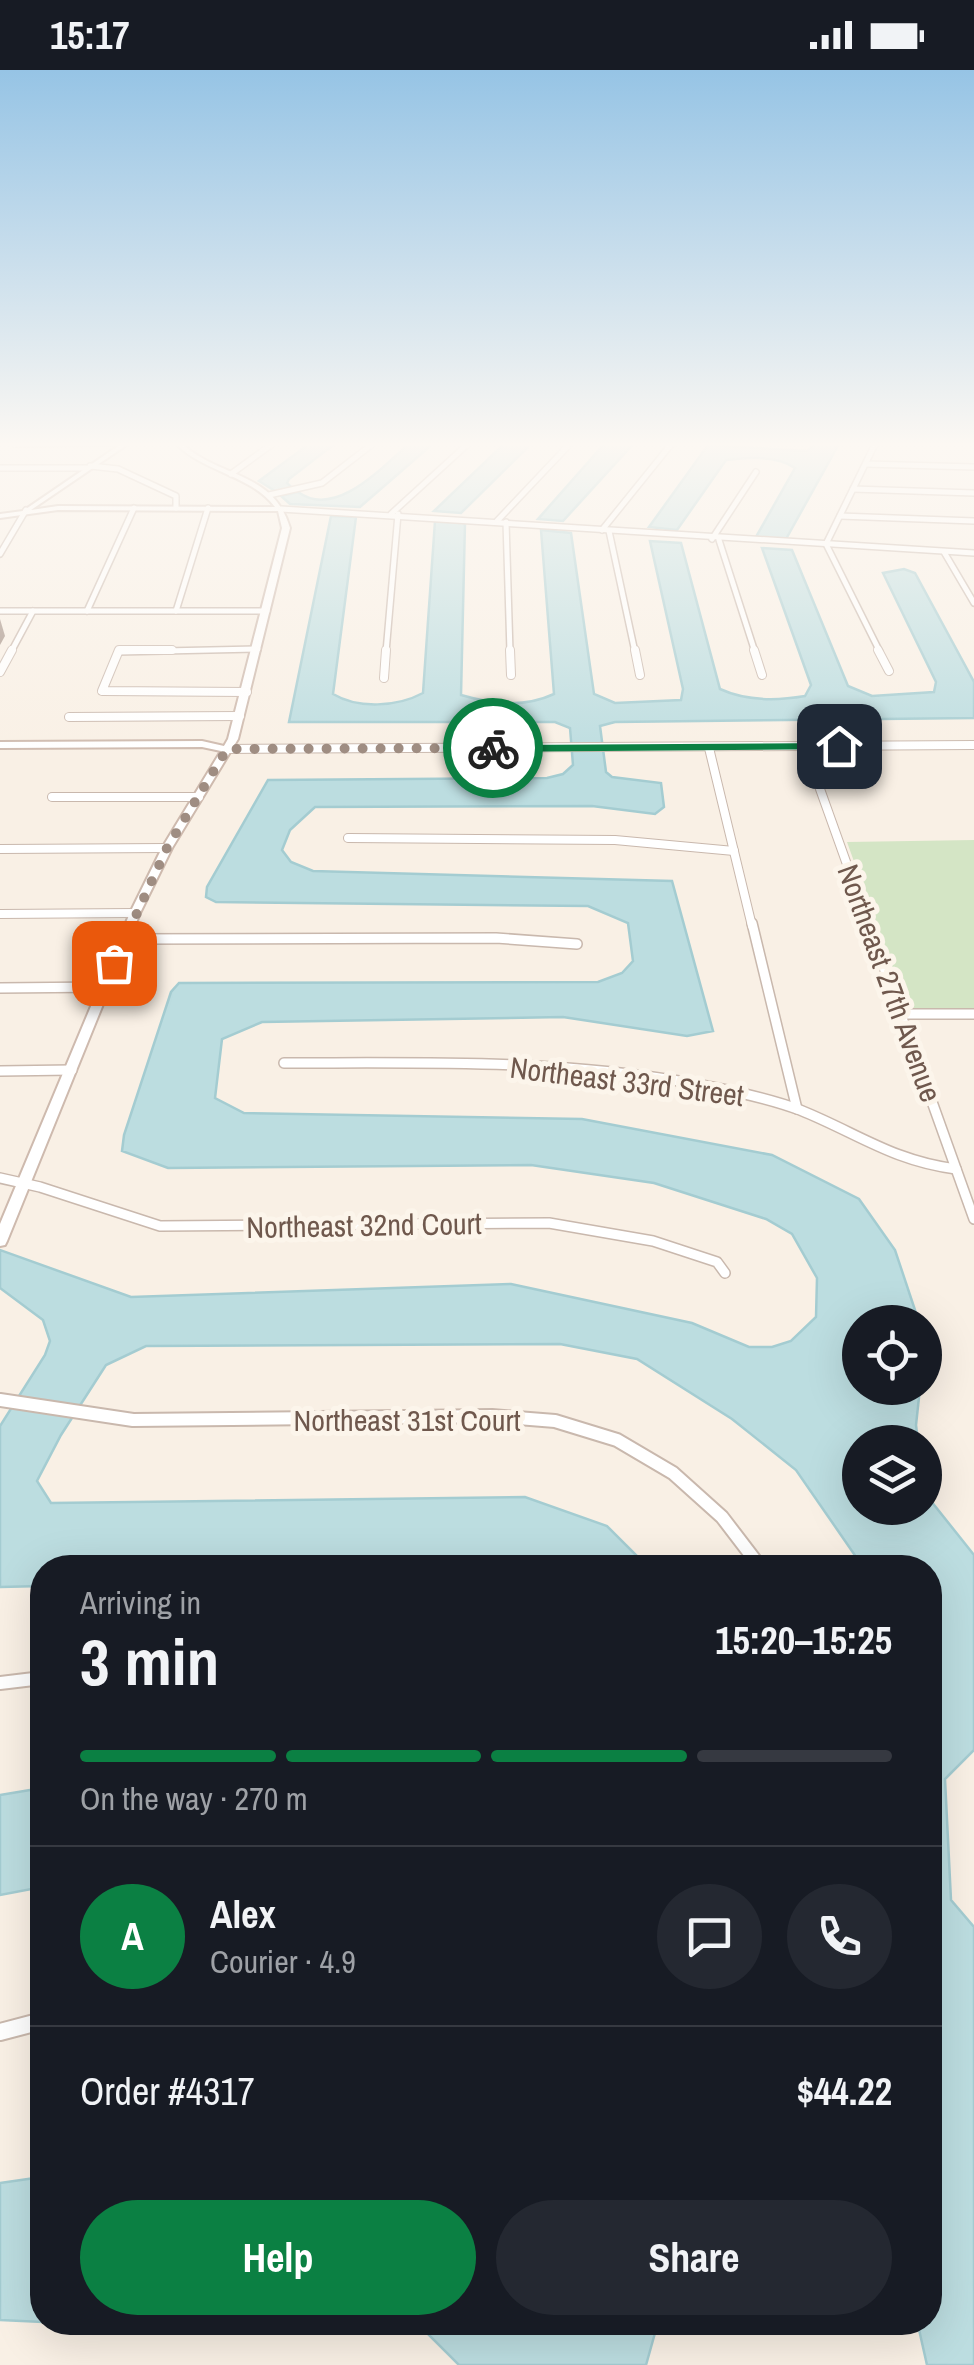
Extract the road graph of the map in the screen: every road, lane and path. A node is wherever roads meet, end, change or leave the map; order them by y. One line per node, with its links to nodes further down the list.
1 (115, 549): 14 (street)
2 (195, 549): 15 (street)
3 (281, 549): 16 (street)
4 (393, 549): 24 (street)
5 (507, 549): 21 (street)
6 (610, 549): 22 (street)
7 (719, 549): 23 (street)
8 (829, 549): 19 (street)
9 (877, 549): 10 (street)
10 (944, 552): 11 (street); 12 (street)
11 (974, 554)
12 (974, 602)
13 (32, 611): 14 (street); 17 (street); 20 (street)
14 (87, 611): 15 (street)
15 (176, 611): 16 (street)
16 (267, 611): 18 (street)
17 (0, 612)
18 (258, 649): 25 (street); 25 (street)
19 (889, 671)
20 (0, 672)
21 (511, 675)
22 (640, 675)
23 (762, 676)
24 (384, 678)
25 (247, 692): 26 (street)
26 (240, 716): 27 (street); 32 (street)
27 (69, 717)
28 (974, 745): 29 (street)
29 (805, 747): 30 (street); 45 (street, Northeast 27th Avenue)
30 (709, 748): 32 (street); 38 (street)
31 (0, 749): 32 (street)
32 (227, 749): 34 (street)
33 (52, 796): 34 (street)
34 (198, 797): 36 (street)
35 (348, 838): 38 (street)
36 (167, 848): 37 (street); 39 (street)
37 (0, 849)
38 (734, 852): 50 (street)
39 (135, 912): 40 (street); 41 (street)
40 (0, 914)
41 (124, 939): 42 (street); 43 (street)
42 (577, 944)
43 (105, 987): 44 (street); 48 (street)
44 (0, 988)
45 (902, 1014): 46 (street); 51 (street, Northeast 27th Avenue)
46 (974, 1014)
47 (284, 1064): 50 (street, Northeast 33rd Street)
48 (72, 1070): 49 (street); 53 (street)
49 (0, 1071)
50 (797, 1109): 51 (street, Northeast 33rd Street)
51 (956, 1169): 54 (street, Northeast 27th Avenue)
52 (0, 1178): 53 (street, Northeast 32nd Court)
53 (25, 1181): 55 (street); 56 (street, Northeast 32nd Court)
54 (974, 1219)
55 (0, 1241)
56 (725, 1273)
57 (6, 1401): 58 (street, Northeast 31st Court)
58 (751, 1555)
59 (30, 1679): 60 (street)
60 (0, 1682)
61 (30, 2024): 62 (street)
62 (0, 2032)

